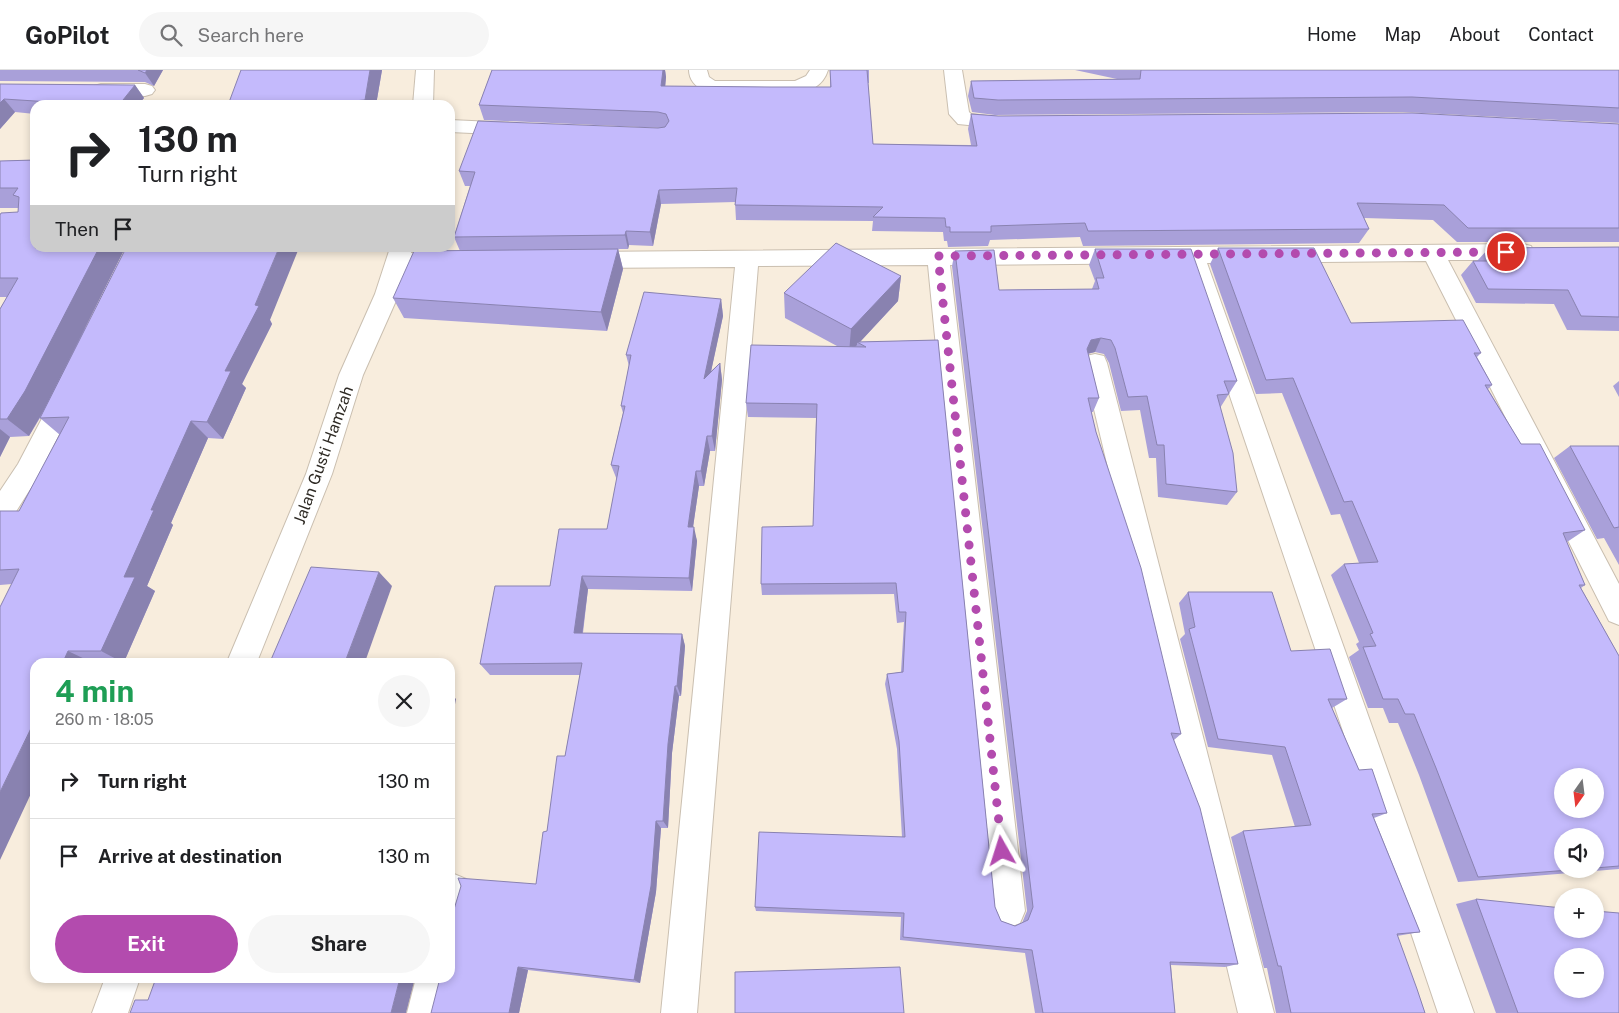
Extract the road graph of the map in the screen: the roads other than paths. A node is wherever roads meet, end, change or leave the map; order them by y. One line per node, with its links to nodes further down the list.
1 (426, 70): 7 (street)
2 (698, 70): 3 (street)
3 (819, 70)
4 (952, 70): 8 (street)
5 (87, 90): 6 (street)
6 (145, 90)
7 (423, 100)
8 (1025, 123)
9 (455, 126): 10 (street)
10 (536, 130)
11 (1548, 252): 12 (street)
12 (1432, 253): 14 (street); 22 (street)
13 (399, 254): 18 (street); 23 (street, Jalan Gusti Hamzah)
14 (1193, 254): 15 (street); 31 (street)
15 (938, 256): 16 (street); 24 (street)
16 (747, 258): 17 (street); 29 (street)
17 (562, 260)
18 (465, 261)
19 (1095, 363): 30 (street)
20 (79, 372): 21 (street)
21 (0, 513)
22 (1619, 612)
23 (244, 658)
24 (1008, 910)
25 (121, 983): 27 (street)
26 (432, 983): 28 (street)
27 (110, 1013)
28 (425, 1013)
29 (679, 1013)
30 (1256, 1013)
31 (1456, 1013)

